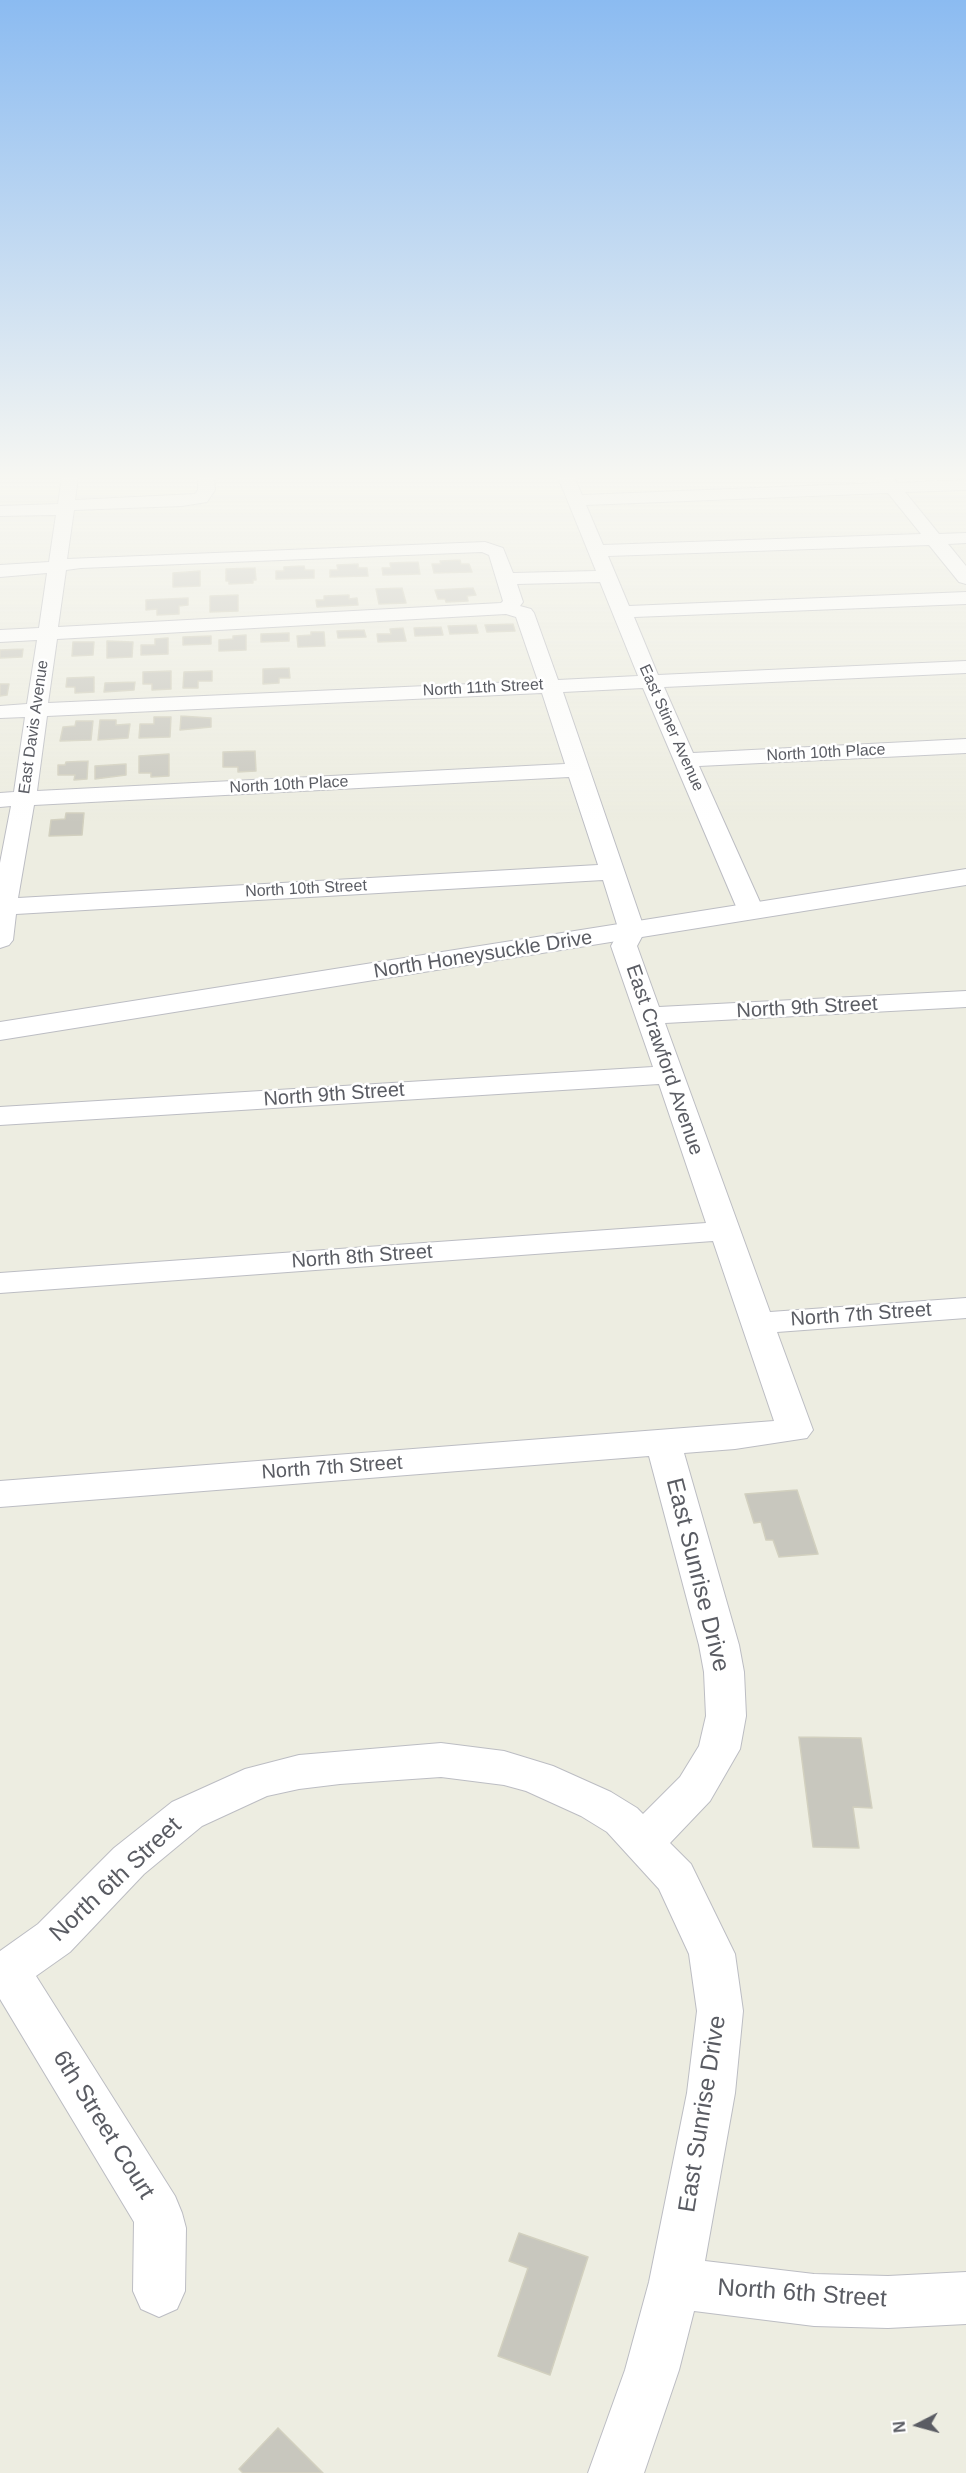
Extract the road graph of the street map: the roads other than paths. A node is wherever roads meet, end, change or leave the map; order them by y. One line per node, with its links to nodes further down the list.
1 (54, 592): 7 (street, East Davis Avenue)
2 (510, 592): 5 (street)
3 (614, 592): 6 (street, East Stiner Avenue)
4 (966, 598): 6 (street)
5 (507, 608): 7 (street); 11 (street, East Crawford Avenue)
6 (622, 612): 10 (street, East Stiner Avenue)
7 (48, 634): 8 (street); 12 (street, East Davis Avenue)
8 (0, 636)
9 (966, 667): 10 (street, North 11th Street)
10 (650, 680): 11 (street, North 11th Street); 15 (street, East Stiner Avenue)
11 (549, 685): 12 (street, North 11th Street); 16 (street, East Crawford Avenue)
12 (37, 710): 13 (street, North 11th Street); 17 (street, East Davis Avenue)
13 (0, 712)
14 (966, 746): 15 (street, North 10th Place)
15 (685, 759): 22 (street, East Stiner Avenue)
16 (579, 770): 17 (street, North 10th Place); 19 (street, East Crawford Avenue)
17 (24, 799): 18 (street, North 10th Place); 21 (street, East Davis Avenue)
18 (0, 800)
19 (611, 872): 21 (street, North 10th Street); 23 (street, East Crawford Avenue)
20 (966, 877): 22 (street, North Honeysuckle Drive)
21 (2, 907): 24 (street, East Davis Avenue)
22 (751, 911): 23 (street, North Honeysuckle Drive)
23 (632, 931): 26 (street, East Crawford Avenue); 27 (street, North Honeysuckle Drive)
24 (0, 940)
25 (966, 999): 26 (street, North 9th Street)
26 (649, 1016): 28 (street, East Crawford Avenue)
27 (0, 1031)
28 (669, 1075): 29 (street, North 9th Street); 30 (street, East Crawford Avenue)
29 (0, 1116)
30 (725, 1231): 31 (street, North 8th Street); 33 (street, East Crawford Avenue)
31 (0, 1283)
32 (966, 1308): 33 (street, North 7th Street)
33 (757, 1323): 34 (street, East Crawford Avenue)
34 (663, 1442): 35 (street, North 7th Street); 36 (street, East Sunrise Drive)
35 (0, 1494)
36 (642, 1843): 37 (street, North 6th Street); 38 (street, East Sunrise Drive)
37 (4, 1973): 39 (street, 6th Street Court)
38 (675, 2282): 40 (street, North 6th Street); 41 (street, East Sunrise Drive)
39 (159, 2291)
40 (966, 2298)
41 (616, 2473)

